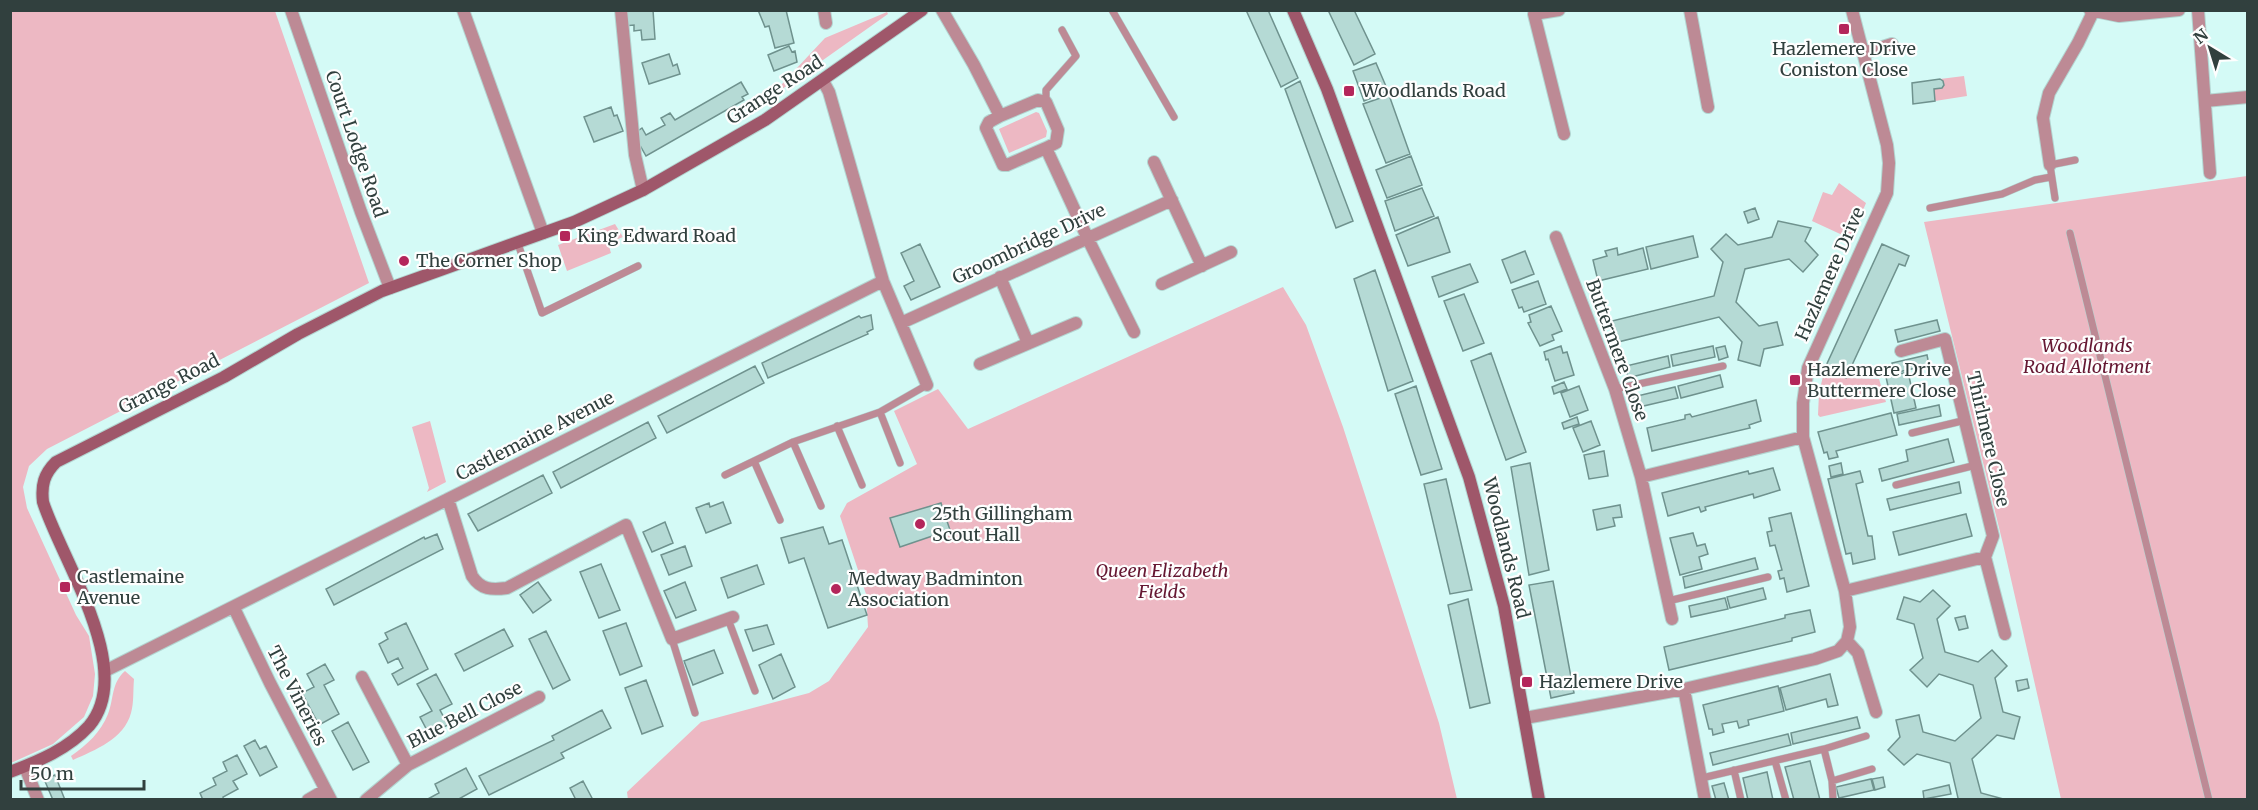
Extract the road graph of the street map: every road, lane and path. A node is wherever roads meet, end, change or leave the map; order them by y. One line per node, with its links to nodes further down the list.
1 (291, 10): 45 (street, Court Lodge Road)
2 (464, 10): 34 (street)
3 (621, 10): 30 (street)
4 (922, 10): 17 (street, Grange Road)
5 (942, 10): 22 (street)
6 (1112, 10): 23 (lane)
7 (1293, 10): 88 (street, Woodlands Road)
8 (1560, 10): 24 (street)
9 (1690, 10): 21 (street)
10 (1852, 10): 16 (street, Hazlemere Drive)
11 (2179, 10): 13 (street)
12 (2198, 10): 19 (street)
13 (2092, 11): 28 (street)
14 (1062, 30): 20 (lane)
15 (1892, 44): 16 (street)
16 (1864, 53): 59 (street, Hazlemere Drive)
17 (823, 81): 30 (street, Grange Road); 43 (street)
18 (2247, 97): 19 (street)
19 (2205, 101): 29 (street)
20 (1046, 102): 22 (street); 25 (street)
21 (1708, 107)
22 (1000, 116): 25 (street)
23 (1174, 117)
24 (1564, 134)
25 (1046, 148): 36 (street)
26 (2075, 160): 28 (lane)
27 (1154, 162): 32 (street)
28 (2050, 171): 31 (lane); 33 (lane)
29 (2210, 173)
30 (643, 190): 34 (street, Grange Road)
31 (2055, 198)
32 (1172, 200): 36 (street, Groombridge Drive); 41 (street)
33 (1929, 208)
34 (543, 232): 38 (street, Grange Road)
35 (2070, 233): 108 (lane)
36 (1086, 237): 42 (street, Groombridge Drive); 48 (street)
37 (1556, 237): 54 (street, Buttermere Close)
38 (518, 241): 40 (lane); 45 (street, Grange Road)
39 (1232, 252): 41 (street)
40 (638, 266)
41 (1202, 266): 44 (street)
42 (1000, 277): 46 (street, Groombridge Drive); 49 (street)
43 (883, 281): 46 (street); 68 (street, Castlemaine Avenue)
44 (1162, 284)
45 (390, 288): 81 (street, Grange Road)
46 (901, 322): 53 (street)
47 (1076, 323): 49 (street)
48 (1134, 332)
49 (1028, 343): 51 (street)
50 (1901, 351): 56 (street, Thirlmere Close)
51 (980, 364)
52 (1723, 366): 54 (lane)
53 (927, 385): 55 (lane)
54 (1616, 389): 65 (street, Buttermere Close)
55 (880, 412): 57 (lane); 62 (lane)
56 (1966, 420): 58 (lane); 63 (street, Thirlmere Close)
57 (837, 426): 60 (lane); 66 (lane)
58 (1912, 434)
59 (1803, 437): 65 (street); 73 (street, Hazlemere Drive)
60 (794, 442): 61 (lane); 69 (lane)
61 (754, 461): 64 (lane); 70 (lane)
62 (900, 463)
63 (1976, 465): 67 (lane); 71 (street, Thirlmere Close)
64 (725, 475)
65 (1641, 477): 74 (street, Buttermere Close)
66 (862, 485)
67 (1896, 485)
68 (448, 500): 75 (street, Castlemaine Avenue); 79 (street)
69 (821, 506)
70 (780, 520)
71 (1985, 557): 73 (street); 78 (street, Thirlmere Close)
72 (1768, 577): 74 (lane)
73 (1845, 591): 80 (street, Hazlemere Drive)
74 (1668, 601): 77 (street, Buttermere Close)
75 (234, 608): 81 (street, Castlemaine Avenue); 99 (street, The Vineries)
76 (730, 618): 79 (street); 84 (lane)
77 (1672, 619)
78 (2005, 634)
79 (672, 639): 87 (lane)
80 (1847, 641): 83 (street); 86 (street)
81 (105, 671): 93 (street, Grange Road)
82 (362, 677): 92 (street, Blue Bell Close)
83 (1684, 689): 88 (street); 97 (street)
84 (755, 691)
85 (539, 698): 92 (street, Blue Bell Close)
86 (1876, 712)
87 (695, 713)
88 (1525, 718): 104 (street, Woodlands Road)
89 (1866, 736): 90 (lane)
90 (1824, 749): 91 (lane); 98 (lane)
91 (1775, 761): 95 (lane); 107 (lane)
92 (408, 765): 103 (street, Blue Bell Close)
93 (25, 766): 96 (street, Grange Road); 101 (street)
94 (1872, 768): 98 (lane)
95 (1734, 770): 97 (lane); 106 (lane)
96 (10, 772)
97 (1702, 778): 105 (street)
98 (1832, 781): 100 (lane)
99 (328, 795): 102 (street)
100 (1833, 799)
101 (38, 800)
102 (308, 800)
103 (366, 800)
104 (1539, 800)
105 (1705, 800)
106 (1741, 800)
107 (1786, 800)
108 (2209, 800)

